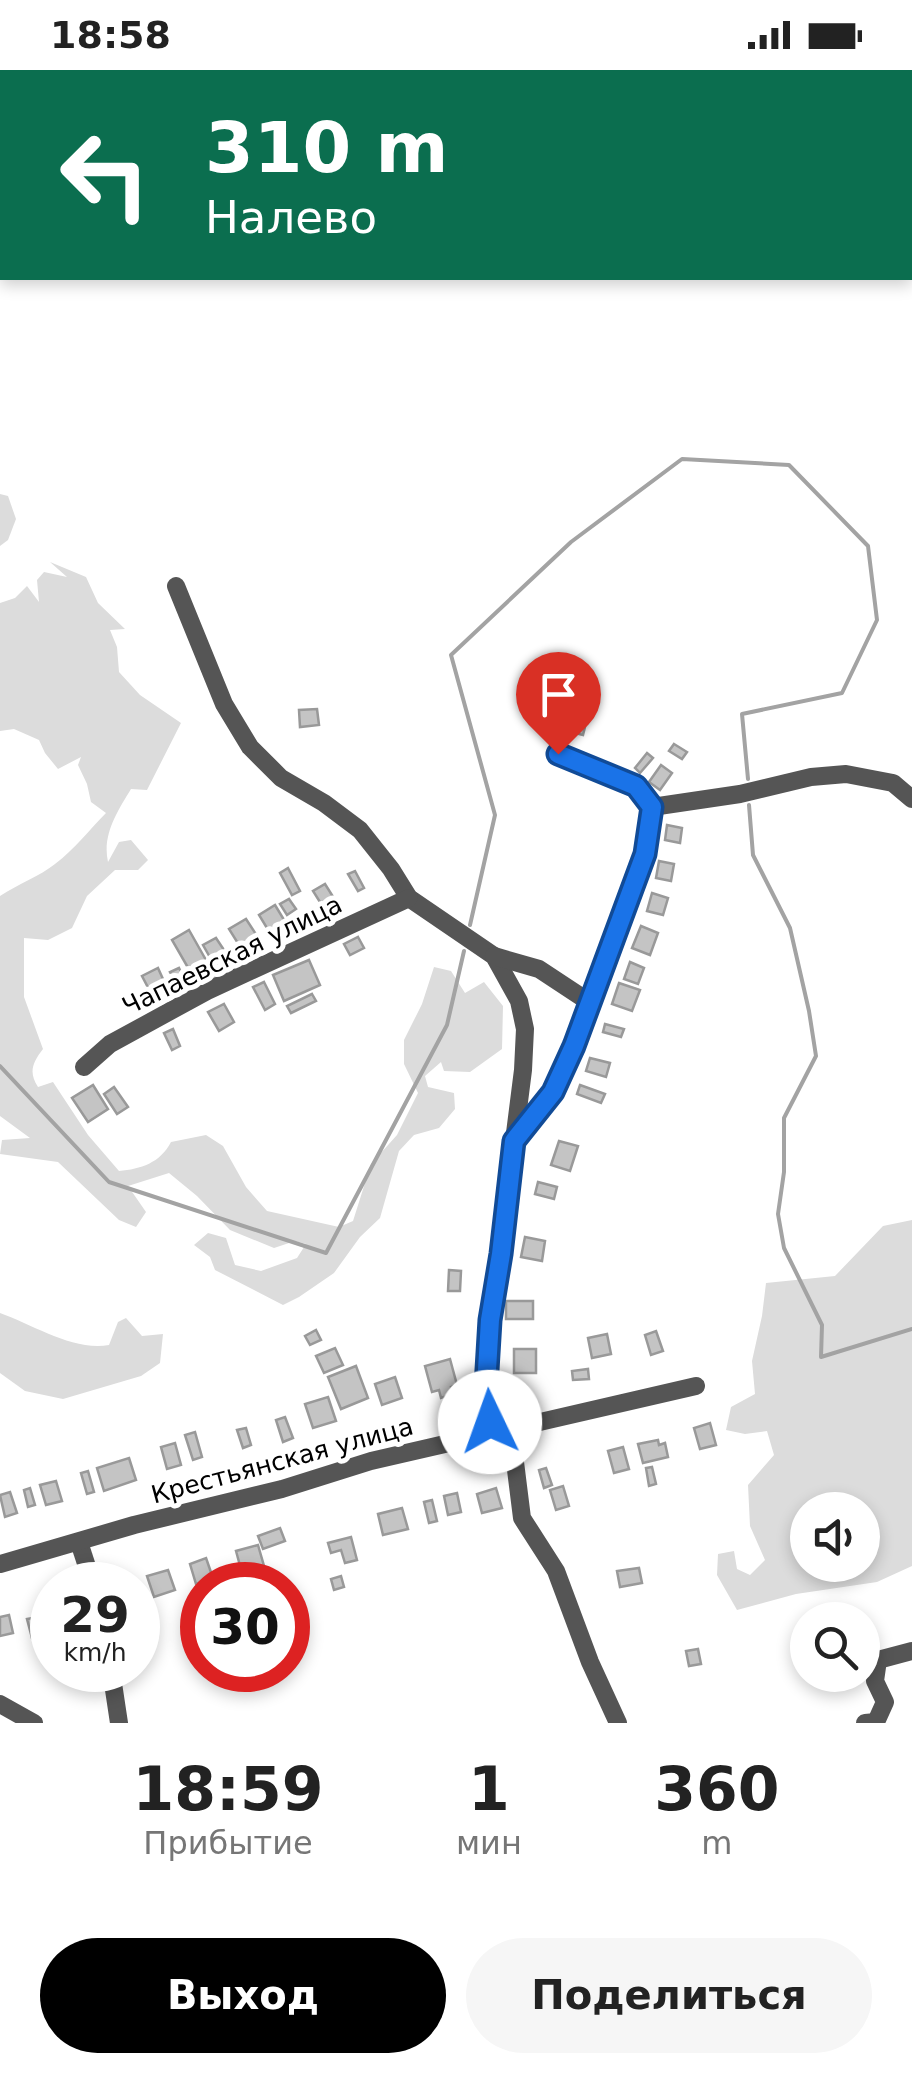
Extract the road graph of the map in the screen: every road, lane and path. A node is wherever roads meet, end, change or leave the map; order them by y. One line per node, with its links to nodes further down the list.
1 (176, 586): 5 (street)
2 (558, 754): 4 (street)
3 (912, 800): 4 (street)
4 (652, 807): 7 (street)
5 (409, 898): 6 (street); 8 (street, Чапаевская улица)
6 (494, 956): 7 (street); 9 (street)
7 (589, 1002): 9 (street)
8 (84, 1067)
9 (514, 1141): 11 (street)
10 (696, 1386): 11 (street, Крестьянская улица)
11 (508, 1429): 12 (street, Крестьянская улица); 20 (street)
12 (78, 1542): 13 (street); 14 (street, Крестьянская улица)
13 (85, 1562)
14 (0, 1564)
15 (912, 1651): 21 (street)
16 (115, 1692): 19 (street)
17 (0, 1704): 18 (street)
18 (34, 1723)
19 (120, 1723)
20 (618, 1723)
21 (865, 1723)

